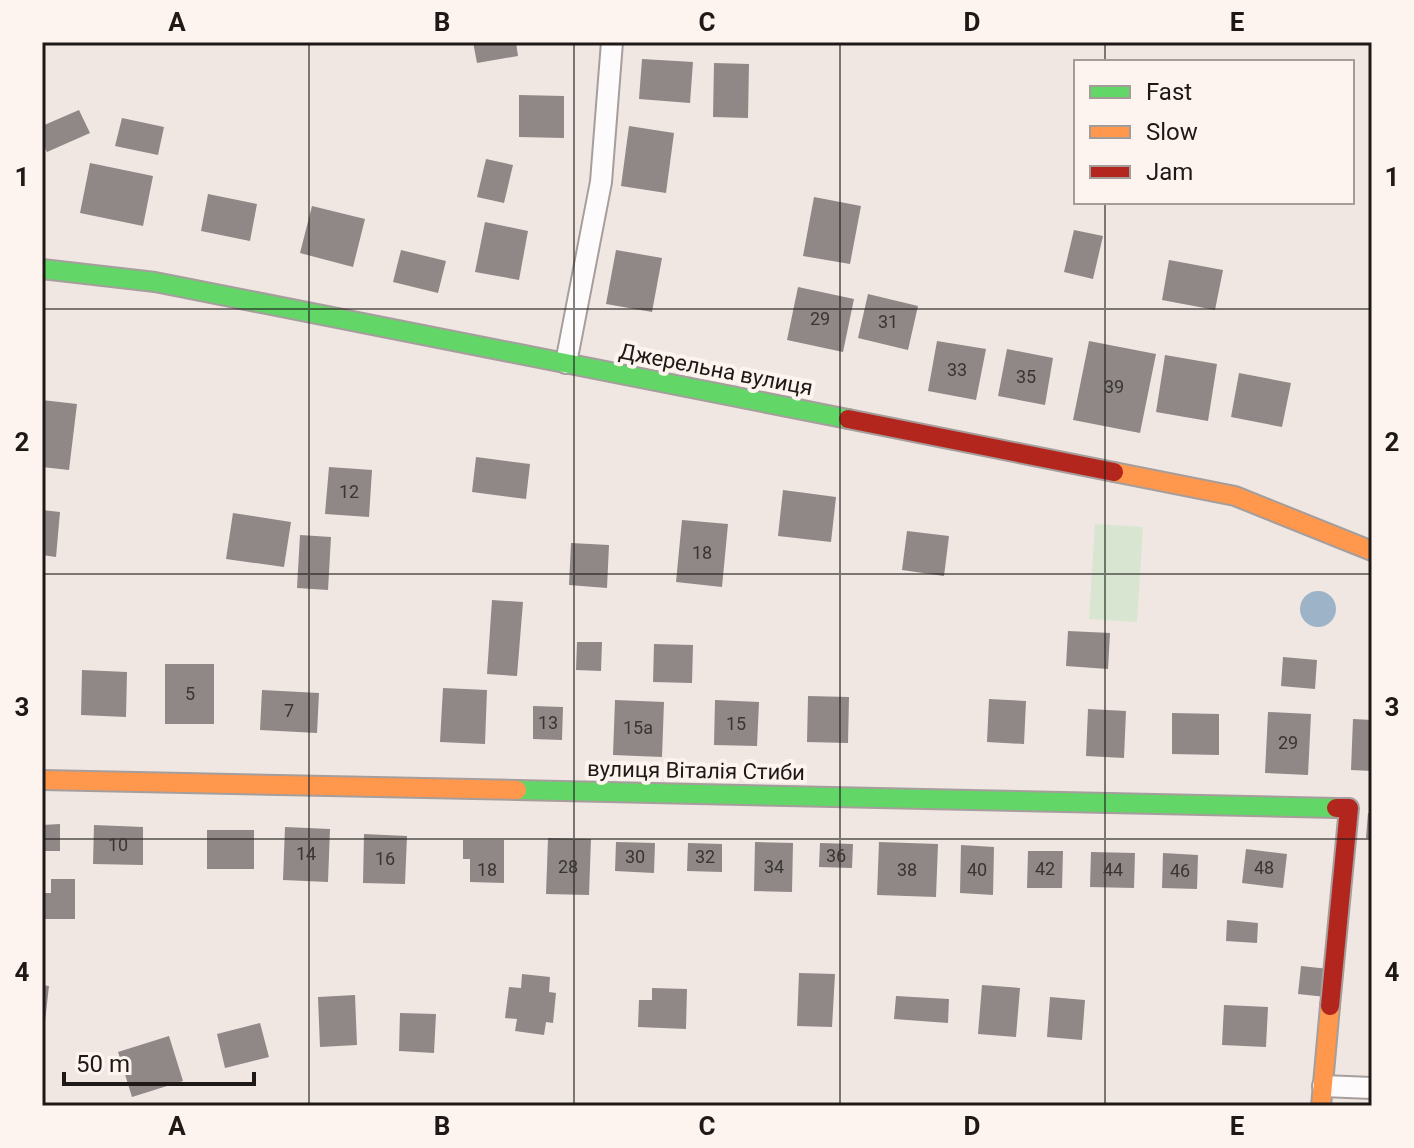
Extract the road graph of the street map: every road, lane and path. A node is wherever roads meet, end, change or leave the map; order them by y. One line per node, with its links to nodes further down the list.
1 (612, 42): 3 (street)
2 (42, 269): 3 (street, Джерельна вулиця)
3 (566, 363): 4 (street, Джерельна вулиця)
4 (1372, 551)
5 (42, 780): 7 (street, вулиця Віталія Стиби)
6 (1372, 1088): 7 (street)
7 (1322, 1096)

